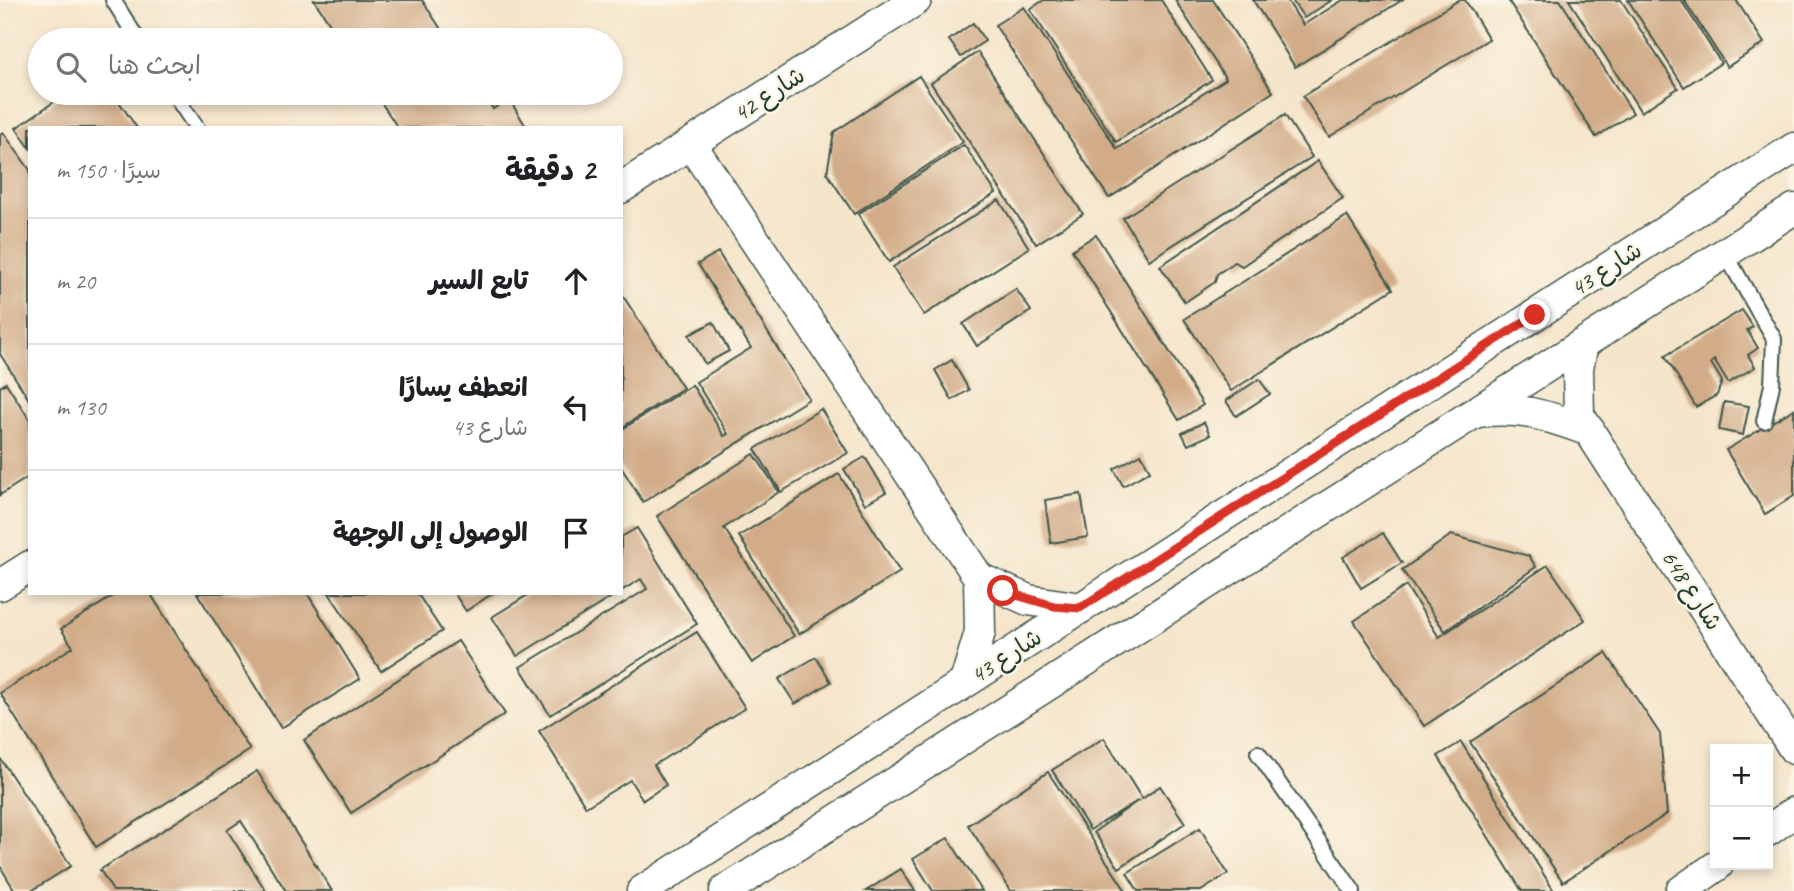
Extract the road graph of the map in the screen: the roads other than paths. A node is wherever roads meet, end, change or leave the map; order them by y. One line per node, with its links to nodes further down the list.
1 (113, 0): 3 (lane)
2 (916, 0): 6 (street, شارع 42)
3 (130, 28)
4 (181, 105): 5 (lane)
5 (196, 126)
6 (691, 144): 8 (street, شارع 42); 16 (street)
7 (1794, 148): 18 (street, شارع 43)
8 (623, 187)
9 (1794, 209): 10 (street, شارع 43)
10 (1725, 253): 11 (street, شارع 43); 13 (lane)
11 (1583, 344): 12 (street, شارع 43); 14 (street, شارع 648)
12 (1476, 412): 14 (street); 26 (street, شارع 43)
13 (1764, 421)
14 (1590, 431): 20 (street, شارع 648)
15 (28, 567): 17 (street)
16 (979, 578): 18 (street); 19 (street)
17 (0, 585)
18 (1080, 608): 19 (street, شارع 43)
19 (965, 682): 25 (street, شارع 43)
20 (1794, 749)
21 (1258, 753): 27 (lane)
22 (1794, 812): 23 (street)
23 (1773, 827)
24 (1711, 870): 28 (street)
25 (642, 891)
26 (725, 891)
27 (1353, 891)
28 (1681, 891)

